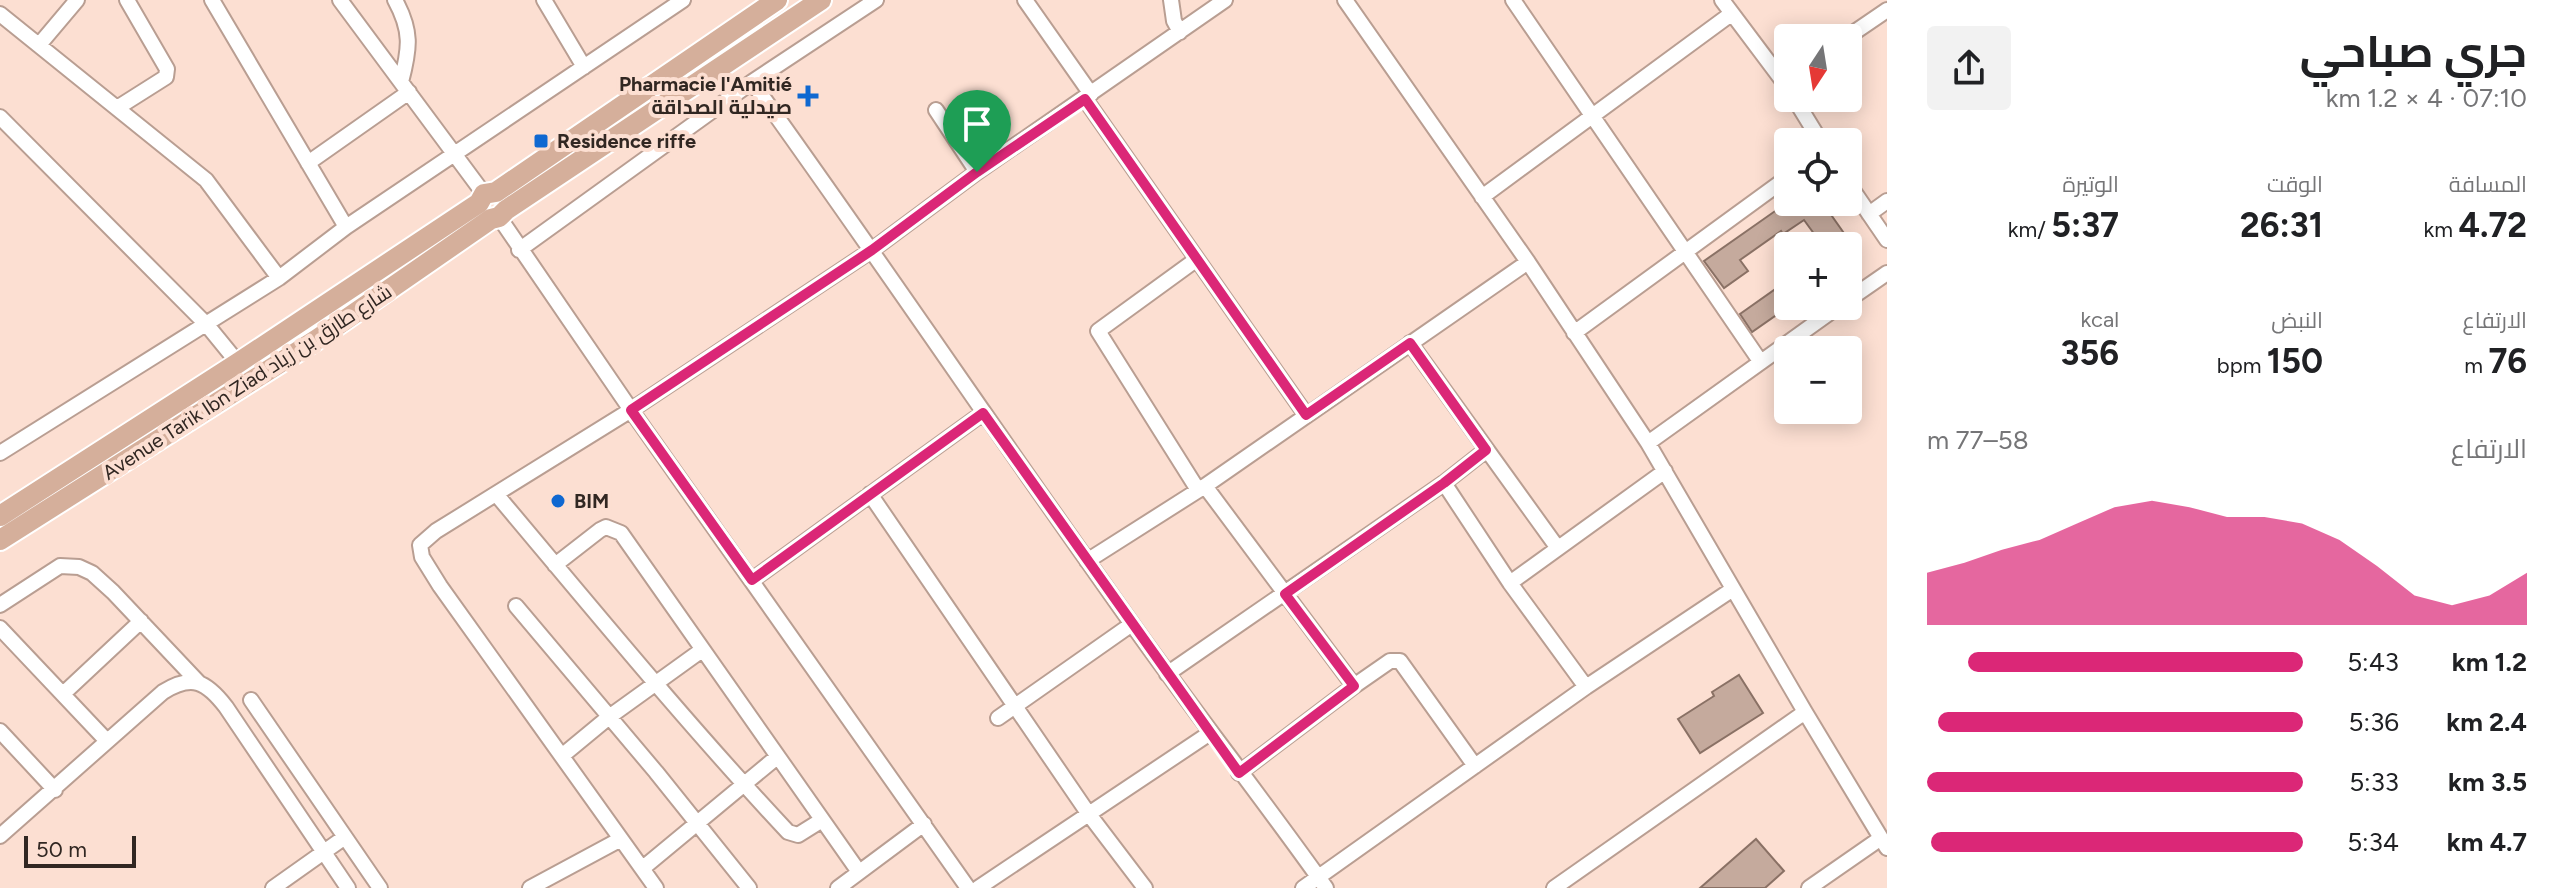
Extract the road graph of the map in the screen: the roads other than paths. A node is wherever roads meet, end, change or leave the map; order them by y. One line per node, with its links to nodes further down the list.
1 (77, 0): 22 (street)
2 (127, 0): 28 (street)
3 (212, 0): 33 (street)
4 (340, 0): 26 (street)
5 (395, 0): 26 (street)
6 (544, 0): 24 (street)
7 (683, 0): 24 (street)
8 (777, 0): 39 (main road, Avenue Tarik Ibn Ziad شارع طارق بن زياد)
9 (821, 0): 39 (main road, Avenue Tarik Ibn Ziad شارع طارق بن زياد)
10 (876, 0): 25 (street)
11 (1025, 0): 27 (street)
12 (1171, 0): 21 (street)
13 (1225, 0): 21 (street)
14 (1345, 0): 36 (street)
15 (1513, 0): 30 (street)
16 (1722, 0): 19 (street)
17 (1887, 10): 20 (street)
18 (0, 14): 22 (street)
19 (1731, 14): 23 (street); 30 (street)
20 (1862, 27)
21 (1180, 32): 27 (street)
22 (39, 45): 28 (street)
23 (1774, 66)
24 (584, 67): 32 (street)
25 (752, 82): 43 (street); 44 (street)
26 (405, 87): 32 (street); 33 (street)
27 (1088, 97): 34 (street); 46 (street)
28 (117, 108): 49 (street)
29 (936, 110): 34 (street)
30 (1592, 114): 36 (street); 45 (street)
31 (0, 117): 52 (street)
32 (455, 155): 39 (street); 41 (street)
33 (308, 163): 41 (street)
34 (977, 172): 44 (street)
35 (1774, 187): 45 (street)
36 (1482, 197): 47 (street)
37 (1887, 201): 40 (street)
38 (1862, 204): 40 (street)
39 (493, 206): 43 (street); 56 (main road, Avenue Tarik Ibn Ziad شارع طارق بن زياد); 69 (main road, Avenue Tarik Ibn Ziad شارع طارق بن زياد)
40 (1869, 214): 42 (street)
41 (346, 227): 49 (street)
42 (1887, 240)
43 (519, 250): 57 (street)
44 (872, 250): 57 (street); 58 (street)
45 (1683, 253): 53 (street); 55 (street)
46 (1197, 259): 59 (street); 65 (street)
47 (1528, 262): 53 (street); 54 (street)
48 (1887, 273): 50 (street)
49 (279, 278): 52 (street)
50 (1862, 290)
51 (1819, 320): 55 (street)
52 (207, 325): 56 (street); 62 (street)
53 (1574, 333): 60 (street)
54 (1410, 343): 59 (street); 61 (street)
55 (1760, 361): 60 (street)
56 (238, 363): 68 (main road, Avenue Tarik Ibn Ziad شارع طارق بن زياد)
57 (631, 410): 66 (street); 73 (street)
58 (983, 413): 67 (street); 71 (street)
59 (1306, 415): 65 (street)
60 (1648, 443): 63 (street)
61 (1486, 450): 64 (street); 70 (street)
62 (0, 453)
63 (1665, 471): 70 (street); 75 (street)
64 (1444, 483): 74 (street); 76 (street)
65 (1201, 488): 71 (street); 76 (street)
66 (496, 494): 72 (street); 97 (street)
67 (870, 494): 73 (street); 90 (street)
68 (0, 516)
69 (0, 540)
70 (1557, 547): 74 (street)
71 (1087, 561): 80 (street)
72 (555, 565): 82 (street); 85 (street)
73 (752, 580): 106 (street)
74 (1510, 583): 87 (street)
75 (1733, 589): 87 (street); 91 (street)
76 (1285, 594): 83 (street); 86 (street)
77 (0, 605): 79 (street)
78 (516, 606): 92 (street)
79 (141, 621): 84 (street); 88 (street)
80 (1132, 624): 83 (street); 90 (street)
81 (0, 628): 88 (street)
82 (702, 650): 85 (street); 98 (street)
83 (1167, 674): 94 (street)
84 (199, 683): 96 (street); 111 (street)
85 (655, 683): 92 (street); 101 (street)
86 (1354, 686): 99 (street); 100 (street)
87 (1586, 687): 99 (street)
88 (63, 694): 96 (street)
89 (251, 700): 108 (street)
90 (1015, 706): 93 (street); 103 (street)
91 (1805, 712): 110 (street); 127 (street)
92 (609, 717): 97 (street); 105 (street)
93 (998, 718)
94 (1210, 733): 100 (street); 103 (street)
95 (3, 739): 102 (street)
96 (106, 740): 102 (street)
97 (563, 755): 109 (street)
98 (777, 757): 101 (street); 104 (street)
99 (1475, 766): 114 (street)
100 (1239, 773): 114 (street)
101 (743, 785): 104 (street); 105 (street)
102 (55, 790): 107 (street)
103 (1088, 813): 124 (street); 125 (street)
104 (822, 820): 113 (street)
105 (697, 823): 112 (street); 121 (street)
106 (924, 824): 113 (street); 123 (street)
107 (0, 836)
108 (345, 837): 111 (street); 118 (street)
109 (621, 839): 112 (street); 115 (street)
110 (1884, 843): 128 (street)
111 (324, 851): 116 (street); 117 (street)
112 (643, 868): 120 (street)
113 (859, 872): 122 (street)
114 (1322, 882): 126 (street)
115 (552, 883): 119 (street)
116 (273, 888)
117 (348, 888)
118 (380, 888)
119 (530, 888)
120 (656, 888)
121 (749, 888)
122 (838, 888)
123 (968, 888)
124 (978, 888)
125 (1145, 888)
126 (1303, 888)
127 (1554, 888)
128 (1809, 888)

